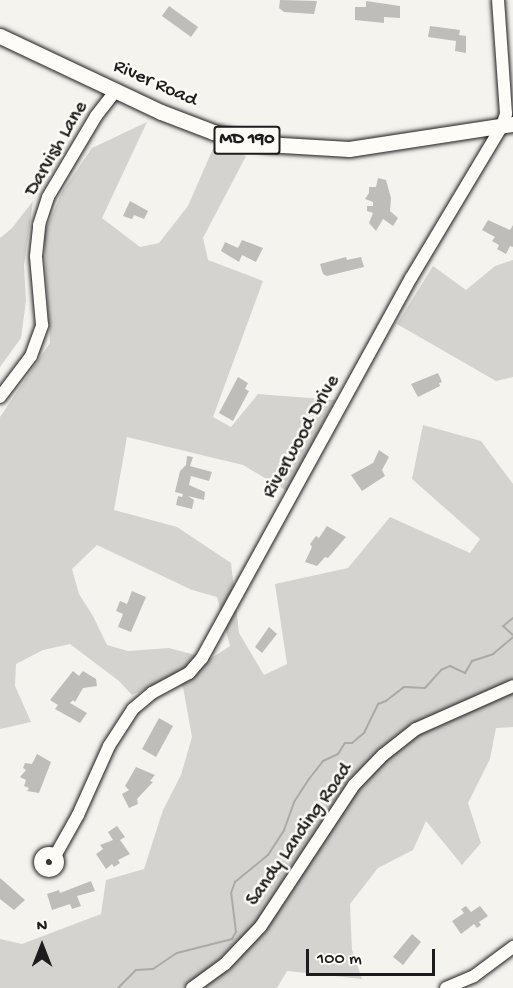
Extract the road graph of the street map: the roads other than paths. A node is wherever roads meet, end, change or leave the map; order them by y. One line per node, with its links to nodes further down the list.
1 (498, 0): 4 (street, Riverwood Drive)
2 (0, 36): 3 (main road, River Road / MD 190)
3 (116, 90): 4 (main road, River Road / MD 190); 5 (street, Darvish Lane)
4 (508, 125): 7 (street, Riverwood Drive)
5 (0, 397)
6 (513, 686): 9 (street, Sandy Landing Road)
7 (55, 856)
8 (513, 947): 10 (street)
9 (192, 988)
10 (446, 988)

